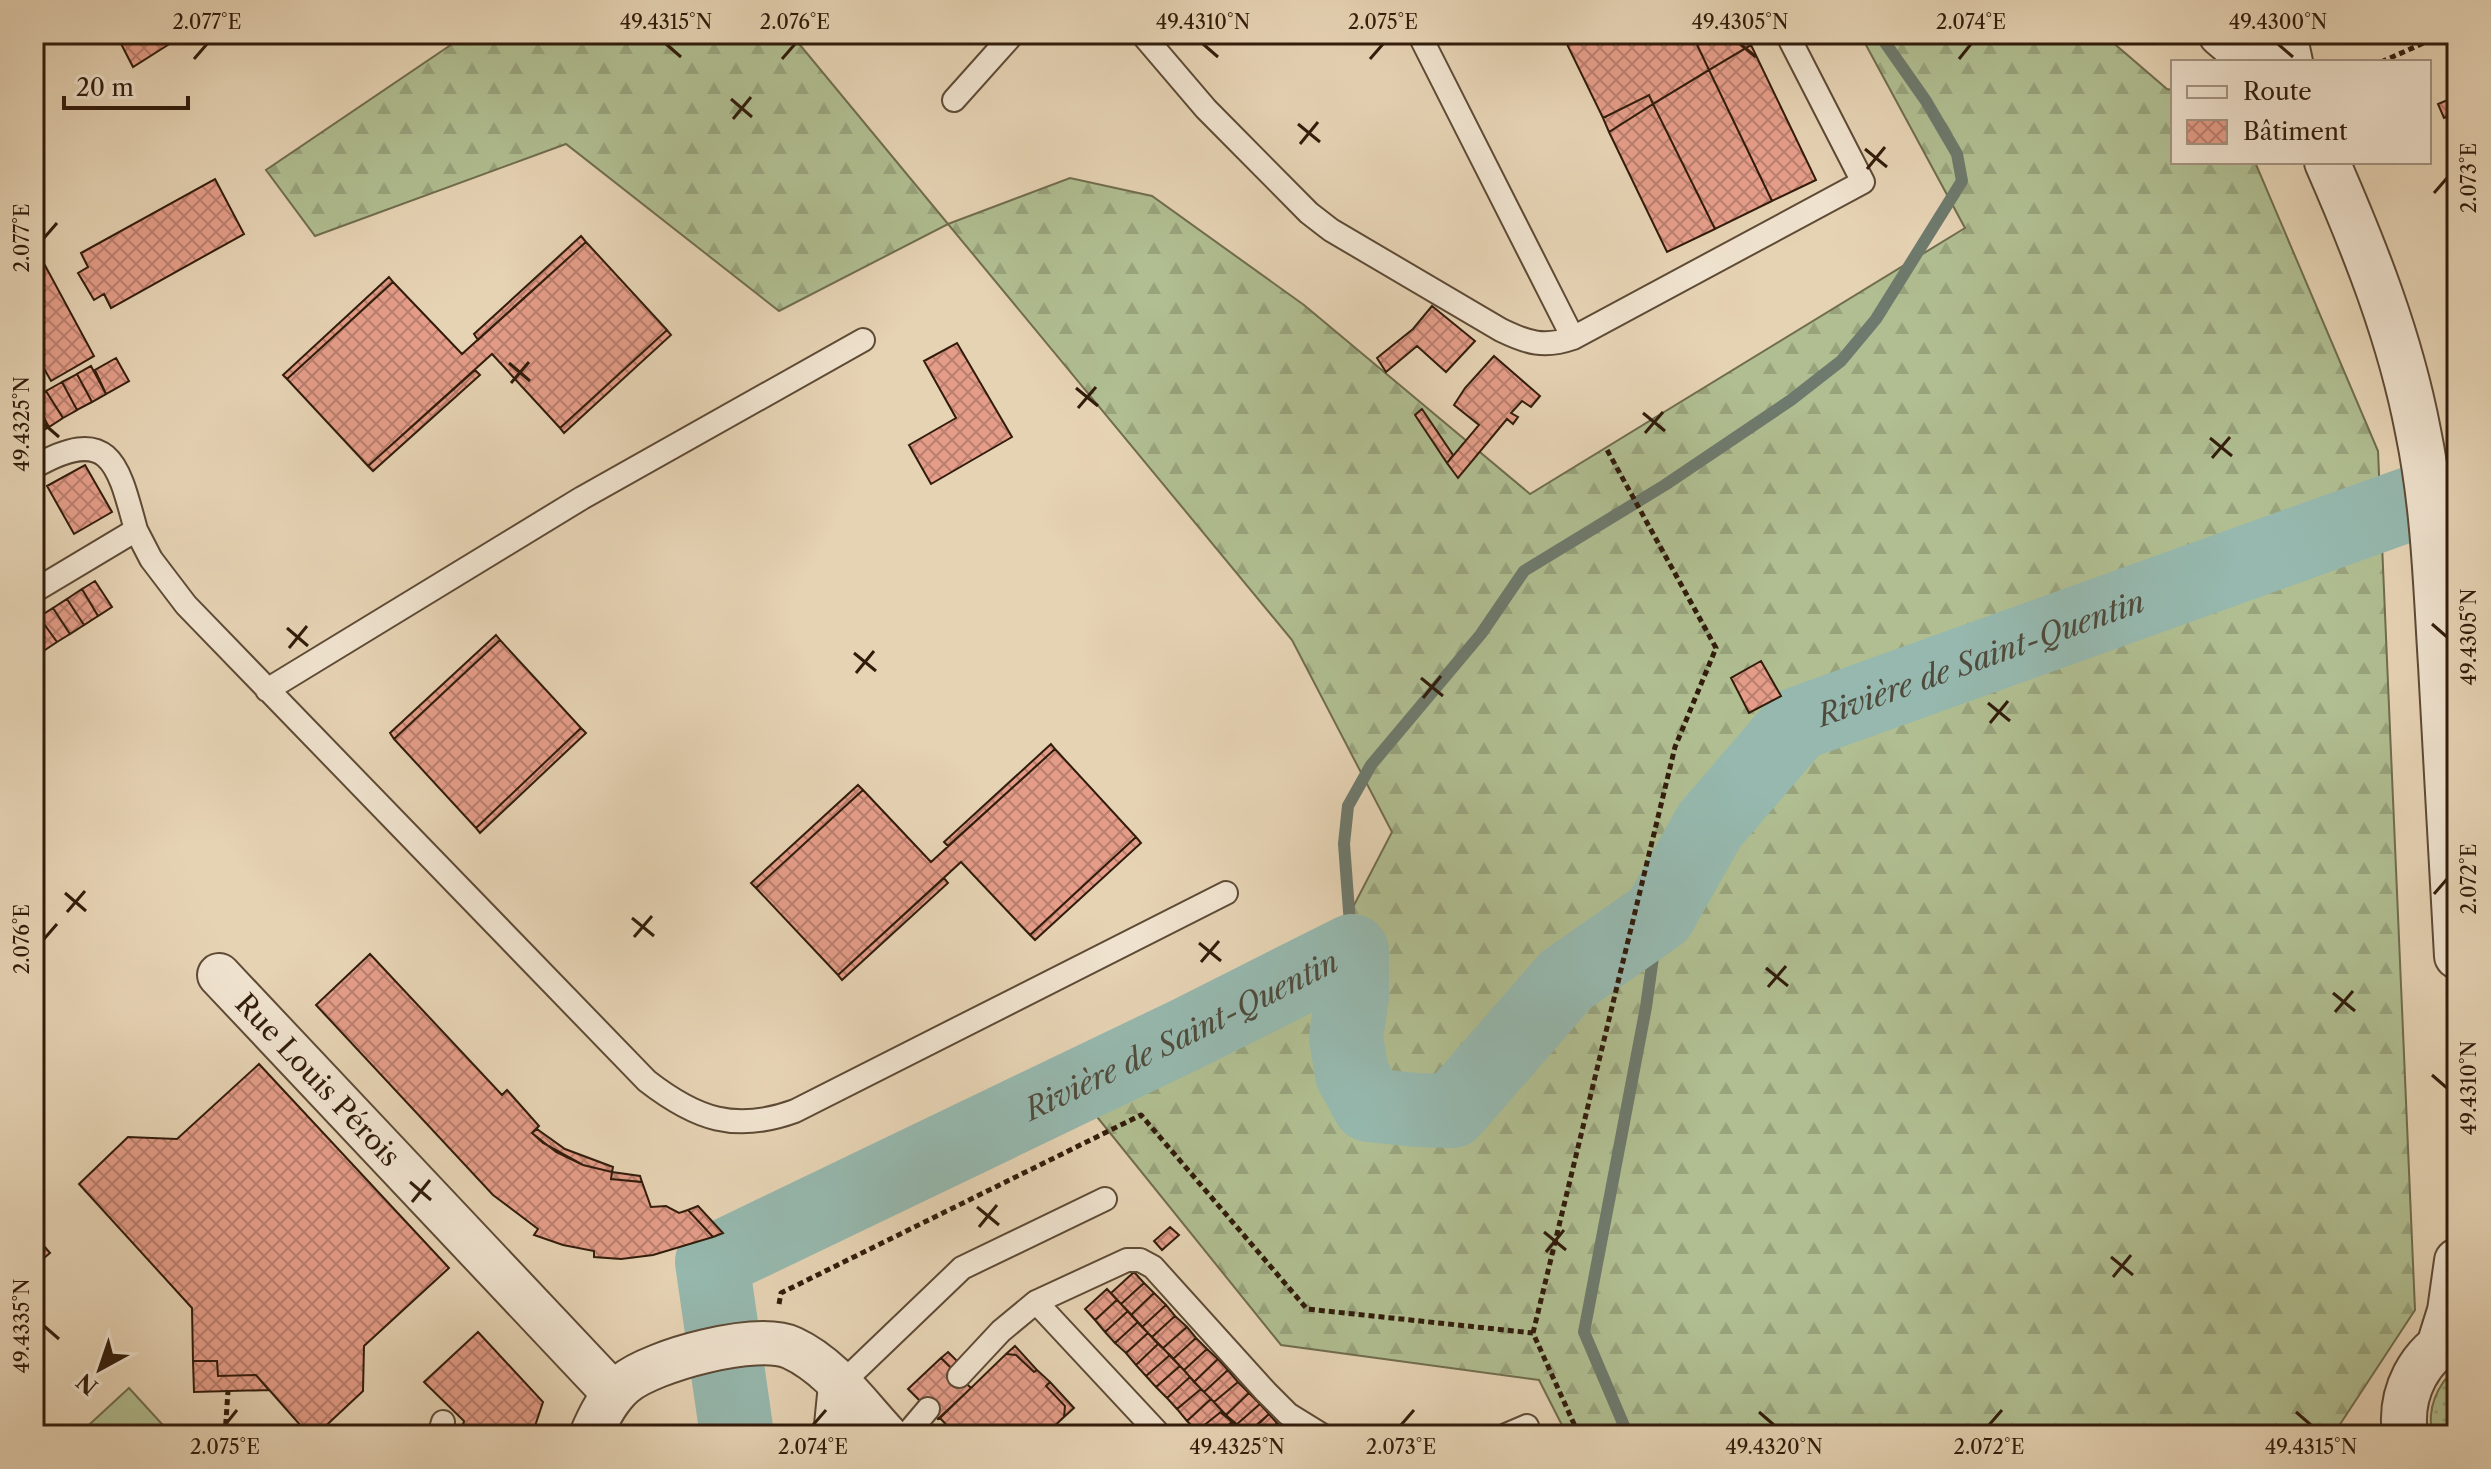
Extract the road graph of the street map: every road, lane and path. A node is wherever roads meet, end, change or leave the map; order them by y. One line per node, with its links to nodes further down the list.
1 (1013, 34): 11 (lane)
2 (1142, 34): 13 (lane)
3 (1419, 34): 13 (lane)
4 (1787, 34): 13 (lane)
5 (2221, 34): 8 (street)
6 (2284, 34): 9 (street)
7 (2444, 34): 10 (path)
8 (2252, 60)
9 (2290, 60)
10 (2386, 60)
11 (954, 100)
12 (2328, 164): 21 (street)
13 (1573, 338)
14 (863, 340): 19 (lane)
15 (1606, 448): 26 (path)
16 (34, 467): 17 (lane)
17 (136, 530): 18 (lane); 19 (lane)
18 (34, 591)
19 (267, 690): 20 (lane)
20 (1226, 893)
21 (2457, 956)
22 (219, 975): 31 (street, Rue Louis Pérois)
23 (1105, 1199): 29 (lane)
24 (2457, 1261): 27 (street)
25 (1036, 1302): 28 (lane); 39 (lane); 40 (lane)
26 (1533, 1333)
27 (2448, 1340): 33 (street)
28 (959, 1376)
29 (840, 1385): 31 (street); 36 (street); 37 (street)
30 (228, 1391): 34 (path)
31 (614, 1394): 35 (street)
32 (928, 1409): 38 (lane)
33 (2399, 1431)
34 (225, 1435)
35 (591, 1435)
36 (835, 1435)
37 (886, 1435)
38 (906, 1435)
39 (1160, 1435)
40 (1322, 1435)
41 (1506, 1435): 42 (lane)
42 (1530, 1435)

